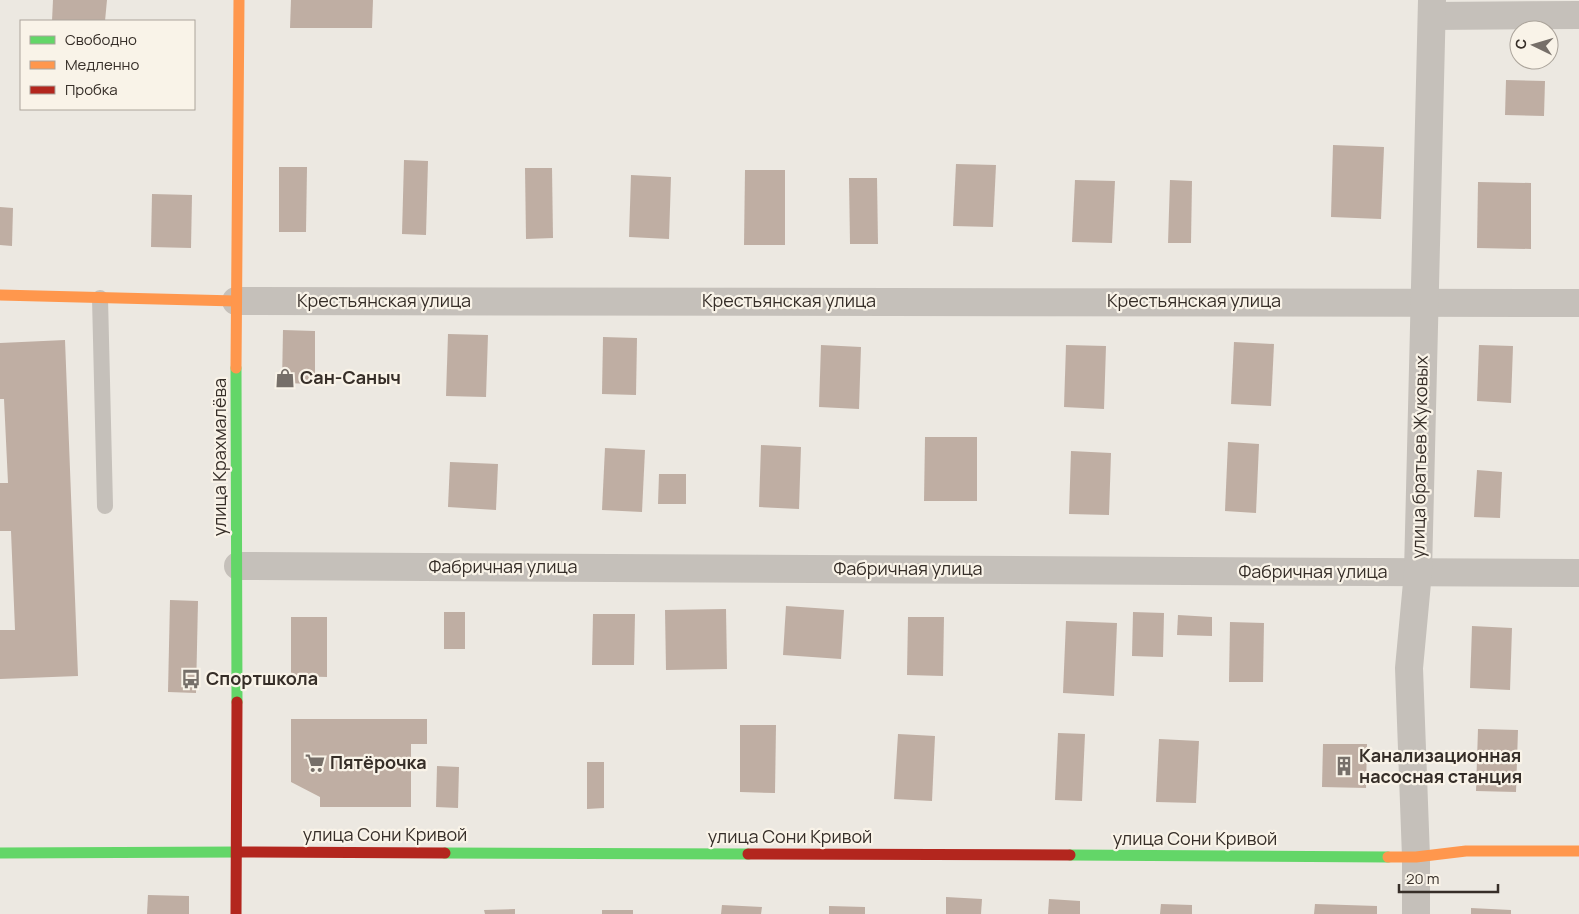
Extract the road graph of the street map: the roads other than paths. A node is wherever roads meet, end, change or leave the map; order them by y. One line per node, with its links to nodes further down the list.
1 (239, 0): 6 (street, улица Крахмалёва)
2 (1432, 8): 3 (street); 7 (street, улица братьев Жуковых)
3 (1579, 15)
4 (0, 295): 5 (street, Крестьянская улица)
5 (100, 298): 6 (street, Крестьянская улица); 9 (lane)
6 (236, 301): 7 (street, Крестьянская улица); 10 (street, улица Крахмалёва)
7 (1424, 301): 8 (street, Крестьянская улица); 11 (street, улица братьев Жуковых)
8 (1579, 303)
9 (105, 506)
10 (238, 566): 11 (street, Фабричная улица); 14 (street, улица Крахмалёва)
11 (1418, 572): 12 (street, Фабричная улица); 16 (street, улица братьев Жуковых)
12 (1579, 573)
13 (1579, 851): 16 (street, улица Сони Кривой)
14 (236, 852): 15 (street, улица Сони Кривой); 16 (street, улица Сони Кривой); 17 (street, улица Крахмалёва)
15 (0, 853)
16 (1416, 857): 18 (street, улица братьев Жуковых)
17 (236, 914)
18 (1416, 914)

